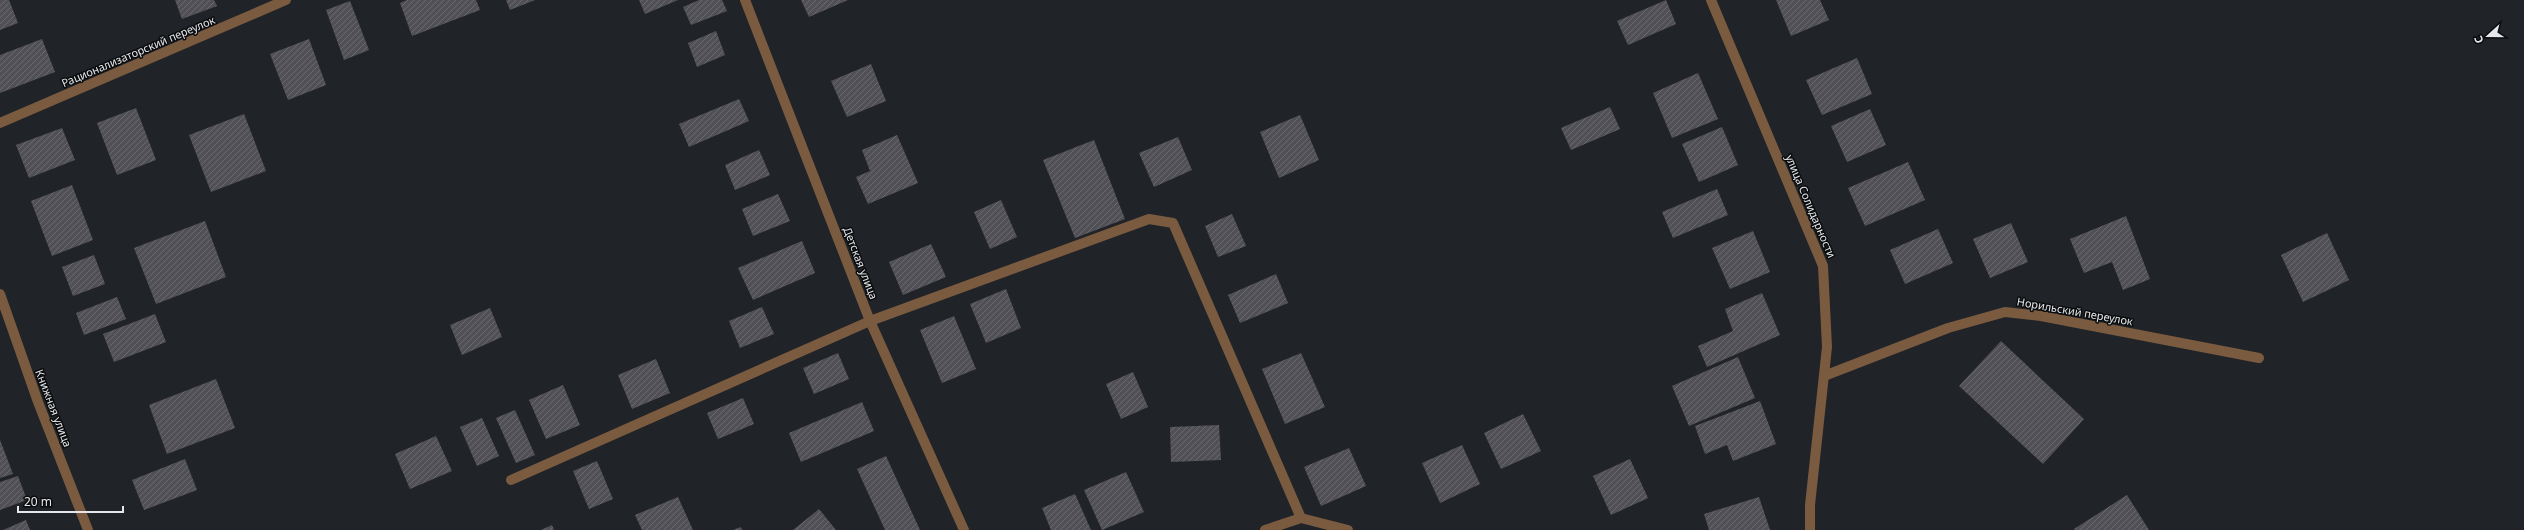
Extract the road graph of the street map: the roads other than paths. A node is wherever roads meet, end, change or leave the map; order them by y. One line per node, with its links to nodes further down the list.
1 (286, 0): 4 (street, Рационализаторский переулок)
2 (745, 0): 6 (street, Детская улица)
3 (1711, 0): 8 (street, улица Солидарности)
4 (0, 123)
5 (0, 294): 11 (street, Книжная улица)
6 (870, 321): 9 (street); 10 (street); 12 (street, Детская улица)
7 (2259, 358): 8 (street, Норильский переулок)
8 (1824, 376): 15 (street, улица Солидарности)
9 (511, 480)
10 (1301, 518): 13 (street); 14 (street)
11 (88, 530)
12 (964, 530)
13 (1265, 530)
14 (1348, 530)
15 (1810, 530)

